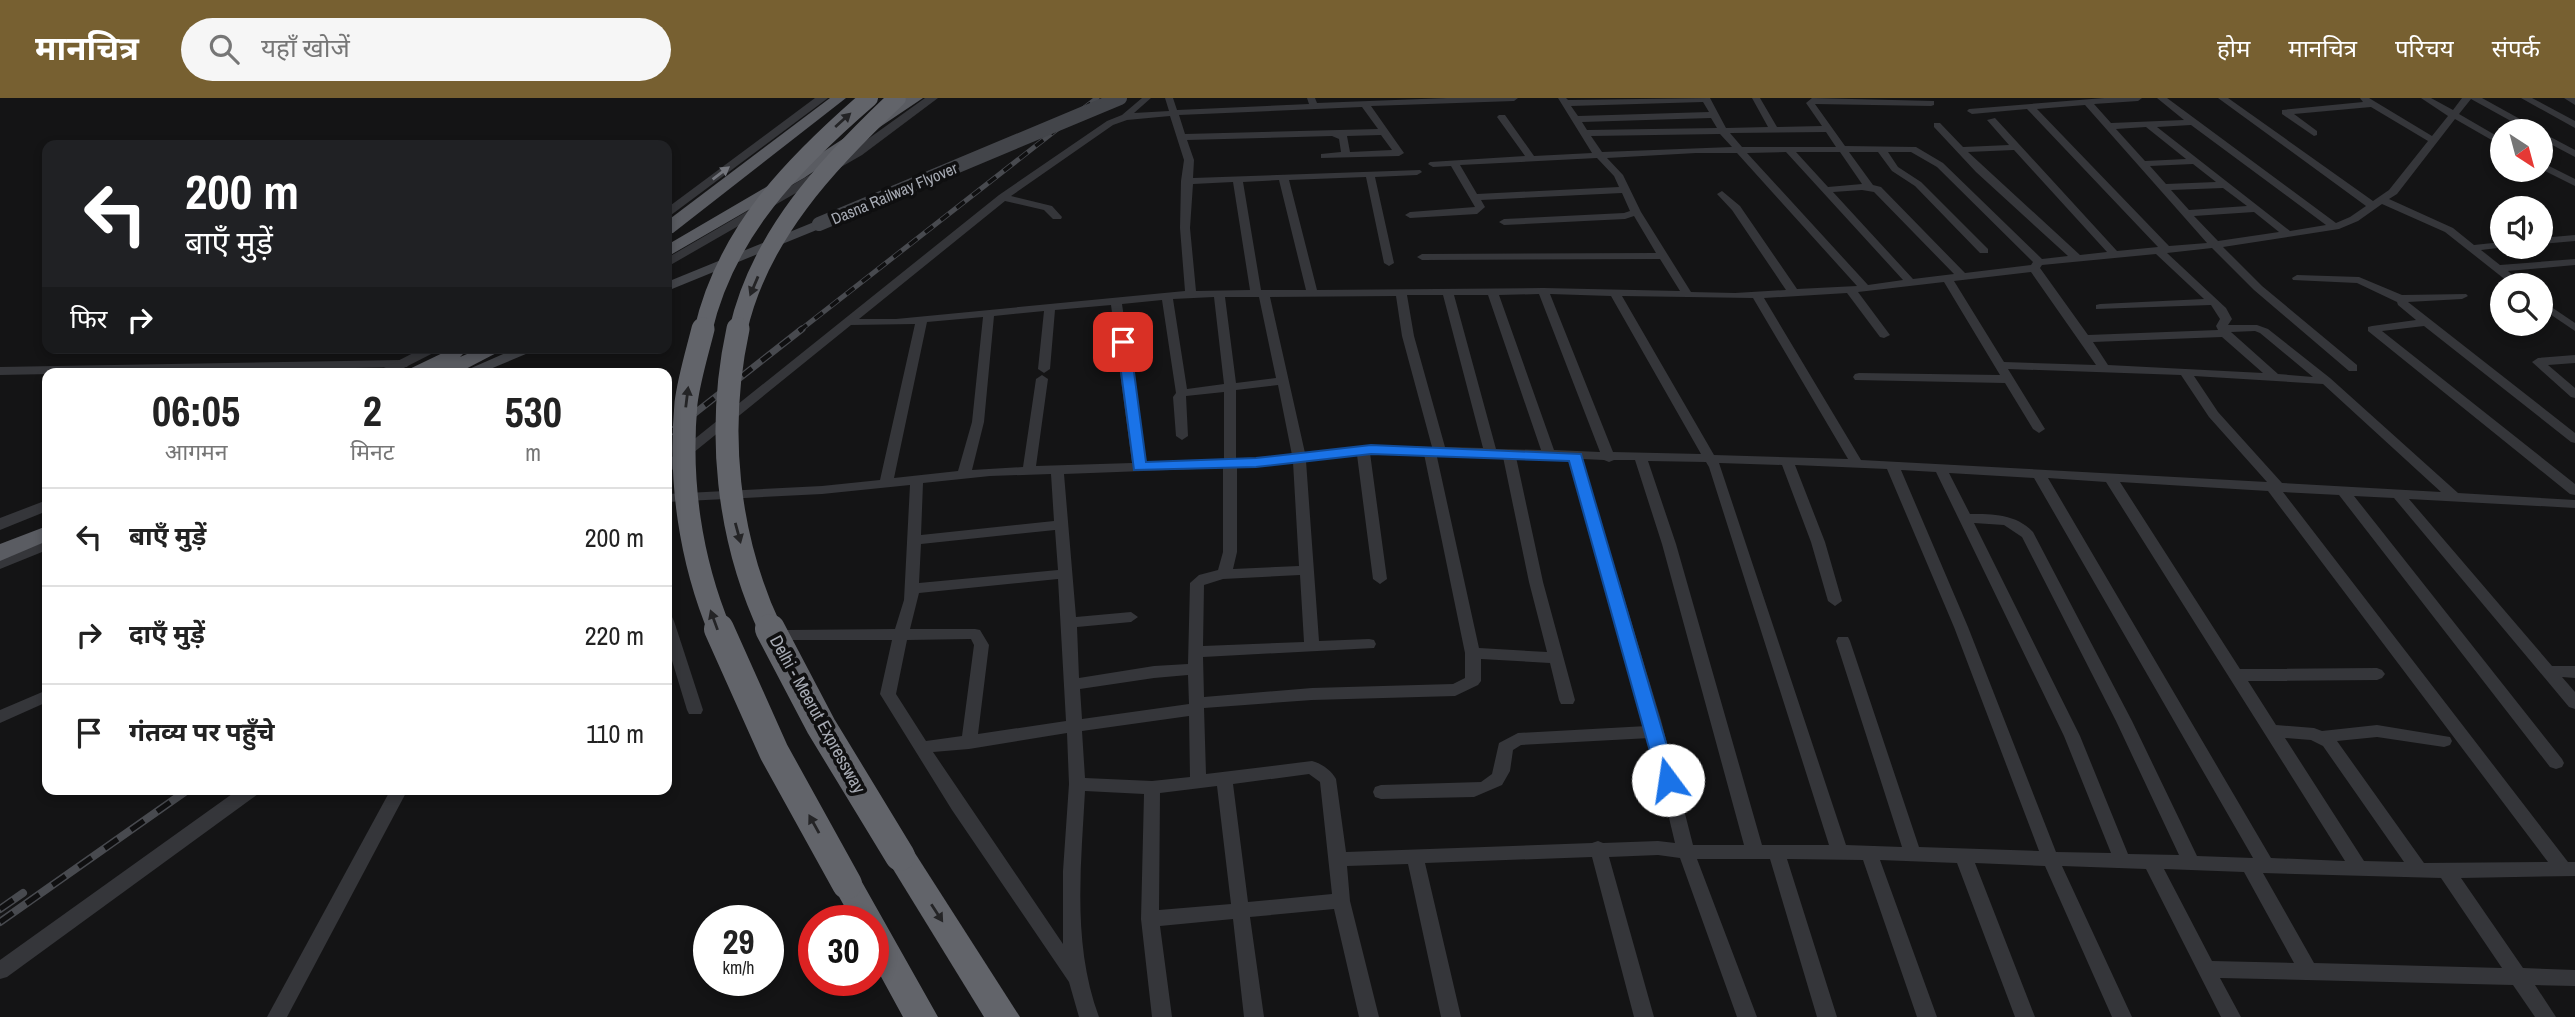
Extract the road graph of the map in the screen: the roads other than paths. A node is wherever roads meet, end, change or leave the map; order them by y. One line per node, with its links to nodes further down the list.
1 (822, 98): 95 (street, one-way to 1)
2 (839, 98): 102 (highway)
3 (869, 98): 292 (highway, one-way to 3, bridge)
4 (897, 98): 304 (highway, Delhi - Meerut Expressway, one-way to 304, bridge)
5 (916, 98): 101 (highway)
6 (932, 98): 117 (street)
7 (1106, 98): 124 (main road, Dasna Railway Flyover, bridge)
8 (1120, 98): 128 (main road, Dasna Railway Flyover, bridge)
9 (1147, 98): 40 (street)
10 (1169, 98): 37 (street)
11 (1514, 98): 23 (street)
12 (1756, 98): 51 (street)
13 (2138, 98): 28 (street)
14 (2161, 98): 45 (street)
15 (2222, 98): 93 (street)
16 (2362, 98): 32 (street)
17 (2425, 98): 39 (street)
18 (2467, 98): 39 (street)
19 (2475, 98): 42 (street)
20 (2525, 98): 48 (street)
21 (2568, 98): 29 (street)
22 (1819, 99): 31 (street); 50 (street)
23 (1424, 100): 25 (street)
24 (1564, 100): 38 (street); 43 (street)
25 (1386, 101): 33 (street)
26 (1312, 102): 27 (street); 30 (street)
27 (1345, 102): 33 (street)
28 (2087, 102): 34 (street); 49 (street)
29 (2575, 102)
30 (1267, 103): 35 (street); 54 (street)
31 (1931, 103)
32 (2372, 104): 57 (street); 61 (street)
33 (1366, 105): 53 (street)
34 (2029, 106): 36 (street); 111 (street)
35 (1223, 109): 37 (street); 58 (street)
36 (1972, 111)
37 (1174, 113): 40 (street); 60 (street)
38 (1713, 115): 43 (street); 52 (street)
39 (2453, 115): 59 (street); 61 (street)
40 (1125, 117): 91 (street)
41 (1502, 117): 73 (street)
42 (2513, 119)
43 (1577, 120): 56 (street)
44 (1992, 120): 63 (street)
45 (2193, 122): 46 (street); 103 (street)
46 (2148, 124): 49 (street); 74 (street)
47 (1937, 125): 68 (street)
48 (2575, 125)
49 (2110, 126): 77 (street)
50 (1827, 129): 51 (street); 64 (street)
51 (1774, 130): 52 (street)
52 (1723, 131): 56 (street); 66 (street)
53 (1384, 132): 55 (street); 71 (street)
54 (1274, 133): 55 (street); 58 (street)
55 (1337, 133): 71 (street)
56 (1585, 133): 69 (street)
57 (2314, 133)
58 (1228, 134): 60 (street)
59 (2490, 136)
60 (1182, 137): 83 (street)
61 (2432, 140): 93 (street)
62 (2553, 142): 70 (street)
63 (2017, 147): 68 (street); 113 (street)
64 (1841, 148): 65 (street); 67 (street); 86 (street)
65 (1880, 148): 112 (street); 120 (street)
66 (1739, 149): 67 (street); 69 (street); 129 (street)
67 (1788, 149): 89 (street)
68 (1960, 150): 116 (street)
69 (1598, 153): 73 (street); 88 (street)
70 (2575, 154)
71 (1346, 155): 72 (street)
72 (1324, 156)
73 (1531, 158): 75 (street)
74 (2195, 161): 77 (street); 85 (street)
75 (1453, 162): 76 (street); 92 (street)
76 (1433, 164)
77 (2143, 164): 87 (street)
78 (2553, 171): 84 (street)
79 (1417, 172): 80 (street)
80 (1370, 174): 81 (street); 119 (street)
81 (1283, 177): 82 (street); 135 (street)
82 (1237, 178): 83 (street); 137 (street)
83 (1186, 181): 139 (street)
84 (2575, 183)
85 (2225, 185): 87 (street); 94 (street)
86 (1869, 187): 89 (street); 123 (street)
87 (2164, 187): 97 (street)
88 (1626, 190): 92 (street); 96 (street)
89 (1824, 191): 127 (street)
90 (1722, 194): 138 (street)
91 (1003, 197): 99 (street); 153 (street)
92 (1475, 197): 98 (street)
93 (2377, 203): 103 (street); 109 (street)
94 (2256, 209): 97 (street); 104 (street)
95 (672, 210)
96 (1636, 212): 100 (street); 114 (street)
97 (2187, 213): 107 (street)
98 (1410, 215)
99 (1057, 217)
100 (1504, 222)
101 (715, 223): 110 (highway)
102 (672, 225)
103 (2335, 228): 104 (street)
104 (2288, 234): 107 (street)
105 (2575, 238): 106 (street)
106 (2553, 240)
107 (2215, 245): 111 (street); 171 (street)
108 (2490, 246): 109 (street)
109 (2472, 248): 121 (street)
110 (672, 249)
111 (2162, 250): 113 (street); 147 (street)
112 (1984, 251)
113 (2115, 254): 116 (street)
114 (1663, 256): 115 (street); 141 (street)
115 (1422, 257)
116 (2077, 258): 120 (street)
117 (672, 260)
118 (2575, 262): 121 (street)
119 (1389, 263)
120 (2036, 265): 123 (street); 158 (street)
121 (2497, 269): 122 (street)
122 (2502, 273)
123 (1962, 276): 125 (street)
124 (672, 278)
125 (1947, 278): 127 (street); 165 (street)
126 (2297, 278): 145 (street)
127 (1910, 282): 129 (street)
128 (672, 284)
129 (1865, 288): 130 (street)
130 (1850, 290): 138 (street); 157 (street)
131 (1401, 291): 132 (street); 135 (street); 187 (street)
132 (1447, 291): 133 (street); 189 (street)
133 (1492, 291): 134 (street); 191 (street)
134 (1543, 291): 136 (street); 193 (street)
135 (1311, 292): 137 (street)
136 (1614, 292): 141 (street); 195 (street)
137 (1260, 293): 140 (street); 178 (street)
138 (1794, 293): 142 (street)
139 (1191, 294): 140 (street); 143 (street)
140 (1219, 294): 180 (street)
141 (1686, 294): 142 (street)
142 (1756, 295): 199 (street)
143 (1167, 296): 146 (street); 181 (street)
144 (2462, 296): 145 (street)
145 (2403, 300): 154 (street)
146 (1116, 301): 149 (street); 201 (street)
147 (2213, 302): 148 (street); 156 (street)
148 (2100, 307)
149 (1050, 308): 151 (street); 203 (street)
150 (2553, 312): 155 (street)
151 (989, 314): 152 (street); 205 (street)
152 (922, 319): 153 (street); 209 (street)
153 (848, 322): 196 (street)
154 (2425, 322): 185 (street); 212 (street)
155 (2575, 328)
156 (2224, 331): 158 (street); 175 (street); 179 (street)
157 (1884, 335)
158 (2085, 339): 166 (street)
159 (427, 354): 167 (street)
160 (448, 354): 167 (highway)
161 (484, 354): 168 (highway)
162 (505, 354): 169 (street)
163 (517, 354): 170 (main road)
164 (2575, 359): 182 (street)
165 (2001, 365): 166 (street); 177 (street)
166 (2103, 367): 174 (street)
167 (407, 368)
168 (452, 368)
169 (479, 368)
170 (481, 368)
171 (2353, 368)
172 (0, 371): 173 (street)
173 (42, 371)
174 (2185, 372): 175 (street); 210 (street)
175 (2273, 376): 179 (street)
176 (1859, 377): 177 (street)
177 (2010, 379): 183 (street)
178 (1283, 381): 180 (street); 190 (street)
179 (2326, 381): 214 (street)
180 (1230, 386): 181 (street); 198 (street)
181 (1182, 393): 184 (street)
182 (2575, 394)
183 (2039, 429)
184 (1182, 436)
185 (2575, 439)
186 (1363, 450): 187 (street); 190 (street); 231 (street)
187 (1435, 454): 189 (street); 243 (street)
188 (1509, 454): 189 (street); 191 (street); 244 (street)
189 (1491, 455)
190 (1299, 456): 198 (street); 228 (street)
191 (1550, 456): 192 (street)
192 (1575, 457): 193 (street); 259 (street)
193 (1609, 458): 194 (street)
194 (1641, 459): 195 (street); 274 (street)
195 (1711, 460): 197 (street); 276 (street)
196 (672, 463)
197 (1788, 463): 199 (street); 233 (street)
198 (1232, 464): 201 (street); 230 (street)
199 (1857, 464): 200 (street)
200 (1892, 465): 202 (street); 281 (street)
201 (1139, 467): 204 (street)
202 (1941, 469): 206 (street); 218 (street)
203 (1030, 471): 204 (street); 205 (street)
204 (1057, 471): 221 (street)
205 (964, 474): 207 (street)
206 (2039, 475): 208 (street); 286 (street)
207 (917, 479): 209 (street); 224 (street)
208 (2111, 479): 210 (street); 249 (street)
209 (886, 483): 215 (street)
210 (2275, 487): 211 (street); 288 (street)
211 (2343, 491): 213 (street); 264 (street)
212 (2575, 491)
213 (2398, 494): 214 (street); 246 (street)
214 (2454, 497): 216 (street)
215 (672, 498)
216 (2575, 504)
217 (42, 507): 220 (street)
218 (1965, 518): 283 (street); 285 (street)
219 (42, 519): 223 (highway)
220 (0, 524)
221 (1062, 525): 224 (street); 229 (street)
222 (42, 535): 226 (highway)
223 (0, 537)
224 (915, 540): 232 (street)
225 (42, 545): 227 (street)
226 (0, 553)
227 (0, 563)
228 (1308, 570): 230 (street); 241 (street)
229 (1065, 573): 232 (street); 235 (street)
230 (1224, 574): 242 (street)
231 (1380, 579)
232 (913, 589): 237 (street)
233 (1835, 601)
234 (1132, 617): 235 (street)
235 (1069, 624): 250 (street)
236 (788, 635): 237 (street)
237 (901, 636): 262 (street); 263 (street)
238 (672, 637): 255 (street)
239 (1843, 641): 278 (street)
240 (1369, 644): 241 (street)
241 (1312, 646): 242 (street)
242 (1195, 652): 245 (street)
243 (1473, 653): 244 (street); 254 (street)
244 (1556, 658): 252 (street)
245 (1196, 669): 250 (street); 254 (street)
246 (2548, 671): 247 (street); 253 (street)
247 (2575, 672)
248 (2377, 674): 249 (street)
249 (2237, 675): 258 (street)
250 (1072, 685): 257 (street)
251 (42, 698): 256 (street)
252 (1567, 700)
253 (2575, 703)
254 (1196, 706): 257 (street); 266 (street)
255 (695, 710)
256 (0, 718)
257 (1074, 729): 262 (street); 267 (street)
258 (2272, 731): 260 (street); 287 (street)
259 (1656, 732): 269 (street); 273 (street)
260 (2321, 737): 261 (street); 289 (street)
261 (2444, 741)
262 (969, 743): 263 (street)
263 (921, 748): 301 (street)
264 (2556, 763)
265 (1224, 778): 266 (street); 282 (street); 293 (street)
266 (1198, 782): 268 (street)
267 (1077, 784): 268 (street); 301 (street)
268 (1152, 788): 294 (street)
269 (1381, 792)
270 (245, 795): 297 (street)
271 (397, 795): 302 (street)
272 (1598, 848): 273 (street); 280 (street); 310 (street)
273 (1686, 852): 274 (street); 311 (street)
274 (1755, 852): 275 (street)
275 (1776, 852): 276 (street); 312 (street)
276 (1840, 852): 277 (street)
277 (1869, 853): 278 (street); 313 (street)
278 (1913, 854): 279 (street)
279 (1963, 856): 281 (street); 314 (street)
280 (1415, 857): 282 (street); 309 (street)
281 (2050, 858): 283 (street); 315 (street)
282 (1338, 859): 291 (street)
283 (2122, 860): 284 (street)
284 (2150, 860): 285 (street); 296 (street)
285 (2191, 862): 286 (street)
286 (2258, 864): 287 (street); 298 (street)
287 (2359, 868): 289 (street)
288 (2569, 869): 290 (street)
289 (2419, 870): 290 (street)
290 (2446, 871): 299 (street)
291 (1341, 901): 293 (street); 308 (street)
292 (859, 905)
293 (1242, 911): 294 (street); 307 (street)
294 (1150, 919): 306 (street)
295 (889, 960): 303 (highway)
296 (2207, 969): 298 (street); 316 (street)
297 (0, 971)
298 (2308, 971): 299 (street)
299 (2517, 976): 300 (street); 317 (street)
300 (2575, 978)
301 (1079, 980): 305 (street)
302 (277, 1017)
303 (921, 1017)
304 (1003, 1017)
305 (1089, 1017)
306 (1162, 1017)
307 (1254, 1017)
308 (1369, 1017)
309 (1451, 1017)
310 (1644, 1017)
311 (1747, 1017)
312 (1827, 1017)
313 (1927, 1017)
314 (2025, 1017)
315 (2122, 1017)
316 (2231, 1017)
317 (2546, 1017)

